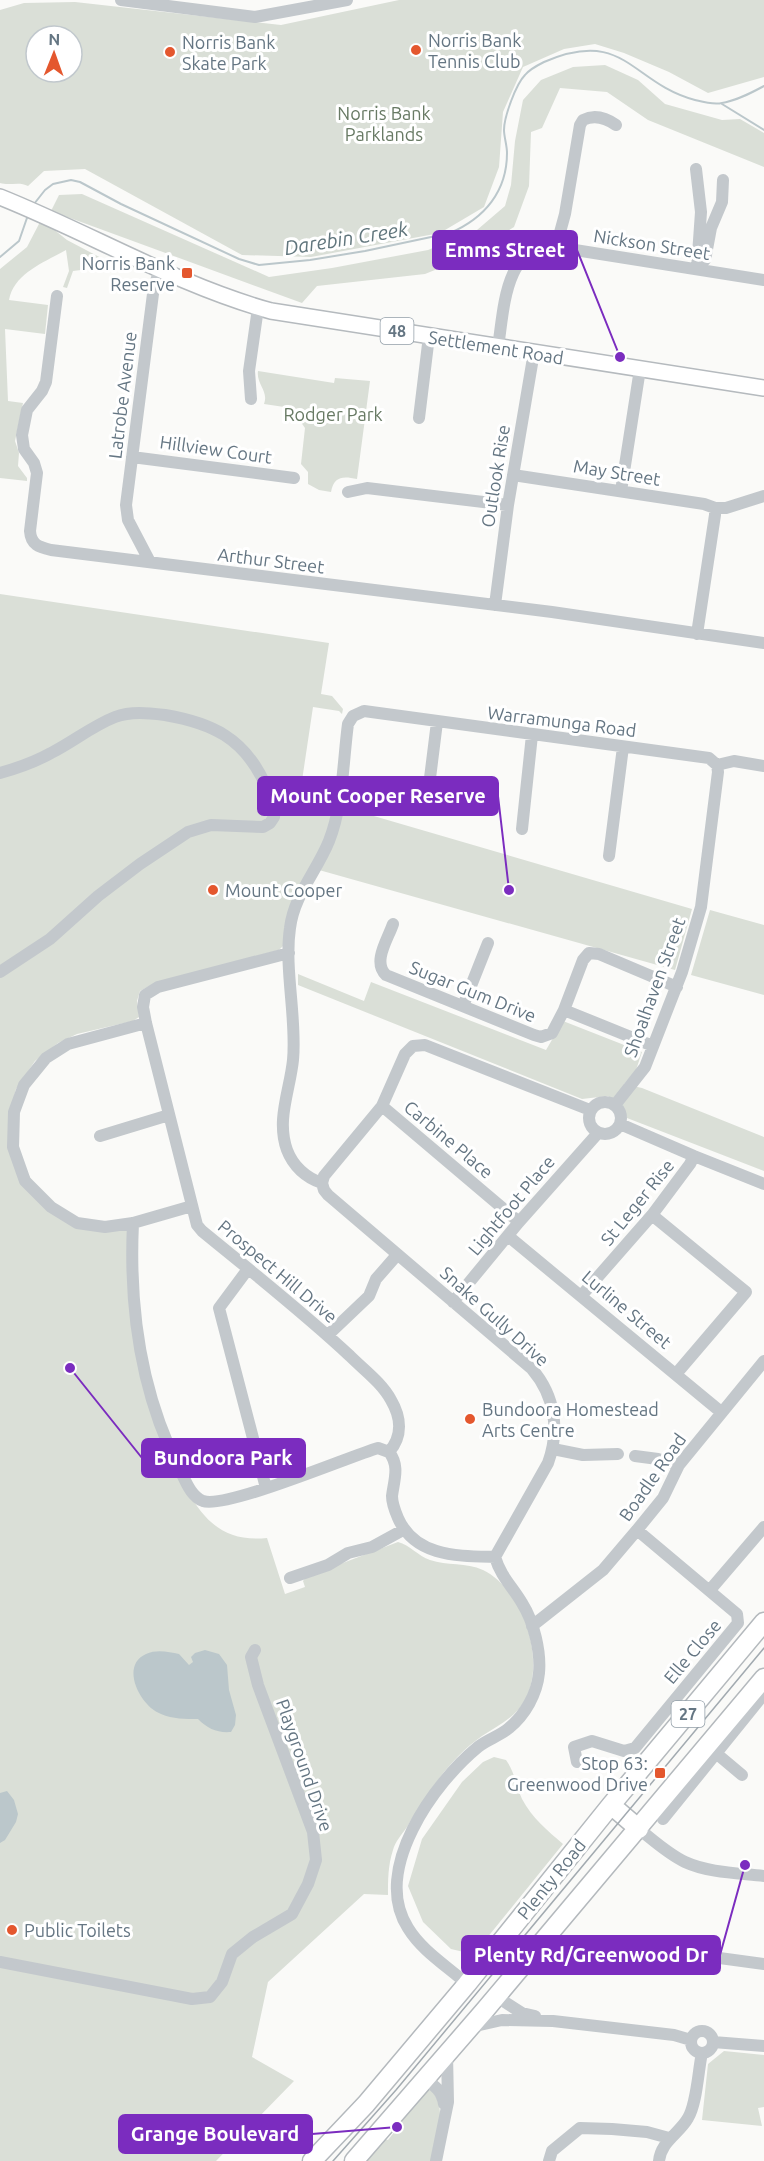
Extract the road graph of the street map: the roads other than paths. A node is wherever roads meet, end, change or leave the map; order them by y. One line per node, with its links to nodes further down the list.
1 (121, 0): 2 (street)
2 (347, 0)
3 (616, 125): 7 (street)
4 (696, 169): 9 (street)
5 (723, 180): 9 (street)
6 (0, 197): 8 (main road, Settlement Road / 48)
7 (556, 247): 9 (street, Nickson Street); 14 (street, Nickson Street)
8 (161, 268): 12 (main road, Settlement Road / 48); 20 (street, Latrobe Avenue)
9 (700, 270): 10 (street, Nickson Street)
10 (764, 280)
11 (57, 296): 29 (street, Arthur Street)
12 (258, 308): 13 (main road, Settlement Road / 48); 18 (street)
13 (429, 336): 14 (main road, Settlement Road / 48); 19 (street)
14 (498, 347): 15 (main road, Settlement Road / 48)
15 (534, 352): 16 (main road, Settlement Road / 48); 21 (street, Outlook Rise)
16 (640, 369): 17 (main road, Settlement Road / 48); 23 (street)
17 (764, 388)
18 (251, 399)
19 (419, 418)
20 (132, 456): 22 (street, Hillview Court); 28 (street, Latrobe Avenue)
21 (513, 475): 23 (street, May Street); 26 (street, Outlook Rise)
22 (294, 478)
23 (621, 491): 27 (street, May Street)
24 (348, 492): 26 (street)
25 (764, 496): 27 (street)
26 (508, 506): 31 (street, Outlook Rise)
27 (714, 508): 32 (street)
28 (131, 526): 29 (street, Latrobe Avenue); 30 (street, Latrobe Avenue)
29 (124, 559): 30 (street, Arthur Street)
30 (150, 562): 31 (street, Arthur Street)
31 (495, 605): 32 (street, Arthur Street)
32 (697, 634): 33 (street, Arthur Street)
33 (764, 643)
34 (353, 716): 35 (street, Warramunga Road); 46 (street, Snake Gully Drive)
35 (437, 722): 36 (street, Warramunga Road); 41 (street)
36 (532, 735): 37 (street, Warramunga Road); 42 (street)
37 (623, 747): 38 (street, Warramunga Road); 43 (street)
38 (717, 765): 39 (street, Warramunga Road); 48 (street, Shoalhaven Street)
39 (764, 766)
40 (0, 773): 47 (street)
41 (426, 810)
42 (522, 829)
43 (609, 856)
44 (393, 924): 49 (street, Sugar Gum Drive)
45 (488, 943): 49 (street)
46 (289, 953): 51 (street, Prospect Hill Drive); 61 (street, Snake Gully Drive)
47 (0, 972)
48 (677, 987): 50 (street); 52 (street, Shoalhaven Street)
49 (463, 1006): 50 (street, Sugar Gum Drive)
50 (564, 1010): 52 (street, Sugar Gum Drive)
51 (146, 1023): 56 (street, Prospect Hill Drive); 66 (street)
52 (653, 1046): 53 (street, Shoalhaven Street)
53 (615, 1105): 55 (street); 57 (street)
54 (382, 1106): 55 (street); 61 (street); 65 (street, Carbine Place)
55 (590, 1110): 58 (street)
56 (169, 1115): 59 (street); 63 (street, Prospect Hill Drive)
57 (620, 1124): 58 (street); 60 (street)
58 (598, 1133): 65 (street, Lightfoot Place)
59 (100, 1136)
60 (694, 1156): 62 (street); 64 (street, St Leger Rise)
61 (322, 1183): 68 (street, Snake Gully Drive)
62 (764, 1184)
63 (192, 1206): 66 (street); 69 (street, Prospect Hill Drive)
64 (652, 1215): 70 (street, St Leger Rise); 74 (street)
65 (519, 1221): 67 (street, Lightfoot Place)
66 (133, 1224): 81 (street)
67 (508, 1236): 70 (street, Lurline Street); 71 (street, Lightfoot Place)
68 (398, 1255): 71 (street, Snake Gully Drive); 72 (street)
69 (248, 1269): 72 (street, Prospect Hill Drive); 81 (street)
70 (582, 1295): 74 (street, Lurline Street)
71 (453, 1302): 76 (street, Snake Gully Drive)
72 (328, 1335): 77 (street, Prospect Hill Drive)
73 (764, 1361): 75 (street, Boadle Road)
74 (676, 1374): 75 (street, Lurline Street)
75 (721, 1412): 80 (street, Boadle Road)
76 (553, 1449): 78 (street); 85 (street, Snake Gully Drive)
77 (389, 1452): 81 (street); 83 (street)
78 (618, 1454)
79 (635, 1456): 80 (street)
80 (679, 1465): 84 (street, Boadle Road)
81 (266, 1488)
82 (764, 1527): 87 (street)
83 (403, 1530): 85 (street); 86 (street)
84 (637, 1530): 87 (street, Elle Close); 89 (street, Boadle Road)
85 (495, 1557): 89 (street)
86 (290, 1578)
87 (710, 1590): 94 (street, Elle Close)
88 (764, 1622): 97 (highway, Plenty Road / 27)
89 (531, 1626): 104 (street)
90 (255, 1650): 102 (street, Playground Drive)
91 (764, 1678): 96 (highway, Plenty Road / 27)
92 (764, 1694): 93 (street)
93 (717, 1754): 95 (street); 96 (street)
94 (577, 1762)
95 (742, 1774)
96 (677, 1793): 98 (street); 99 (highway, Plenty Road / 27)
97 (611, 1805): 99 (highway); 104 (highway, Plenty Road / 27)
98 (663, 1818)
99 (639, 1828): 100 (street); 105 (highway, Plenty Road / 27)
100 (764, 1876)
101 (668, 1951): 103 (street)
102 (0, 1962)
103 (764, 1964)
104 (467, 1984): 105 (highway); 116 (highway, Plenty Road / 27)
105 (497, 1997): 106 (street); 107 (highway, Plenty Road / 27)
106 (553, 2021): 107 (street); 108 (street)
107 (471, 2027): 111 (highway, Plenty Road / 27)
108 (691, 2040): 109 (street); 112 (street)
109 (713, 2042): 110 (street); 112 (street)
110 (764, 2046)
111 (447, 2053): 113 (highway, Plenty Road / 27); 114 (street)
112 (702, 2053): 115 (street)
113 (425, 2079): 114 (street); 117 (highway, Plenty Road / 27)
114 (446, 2114): 118 (street)
115 (669, 2138): 119 (street); 120 (street)
116 (312, 2161)
117 (354, 2161)
118 (436, 2161)
119 (549, 2161)
120 (659, 2161)

